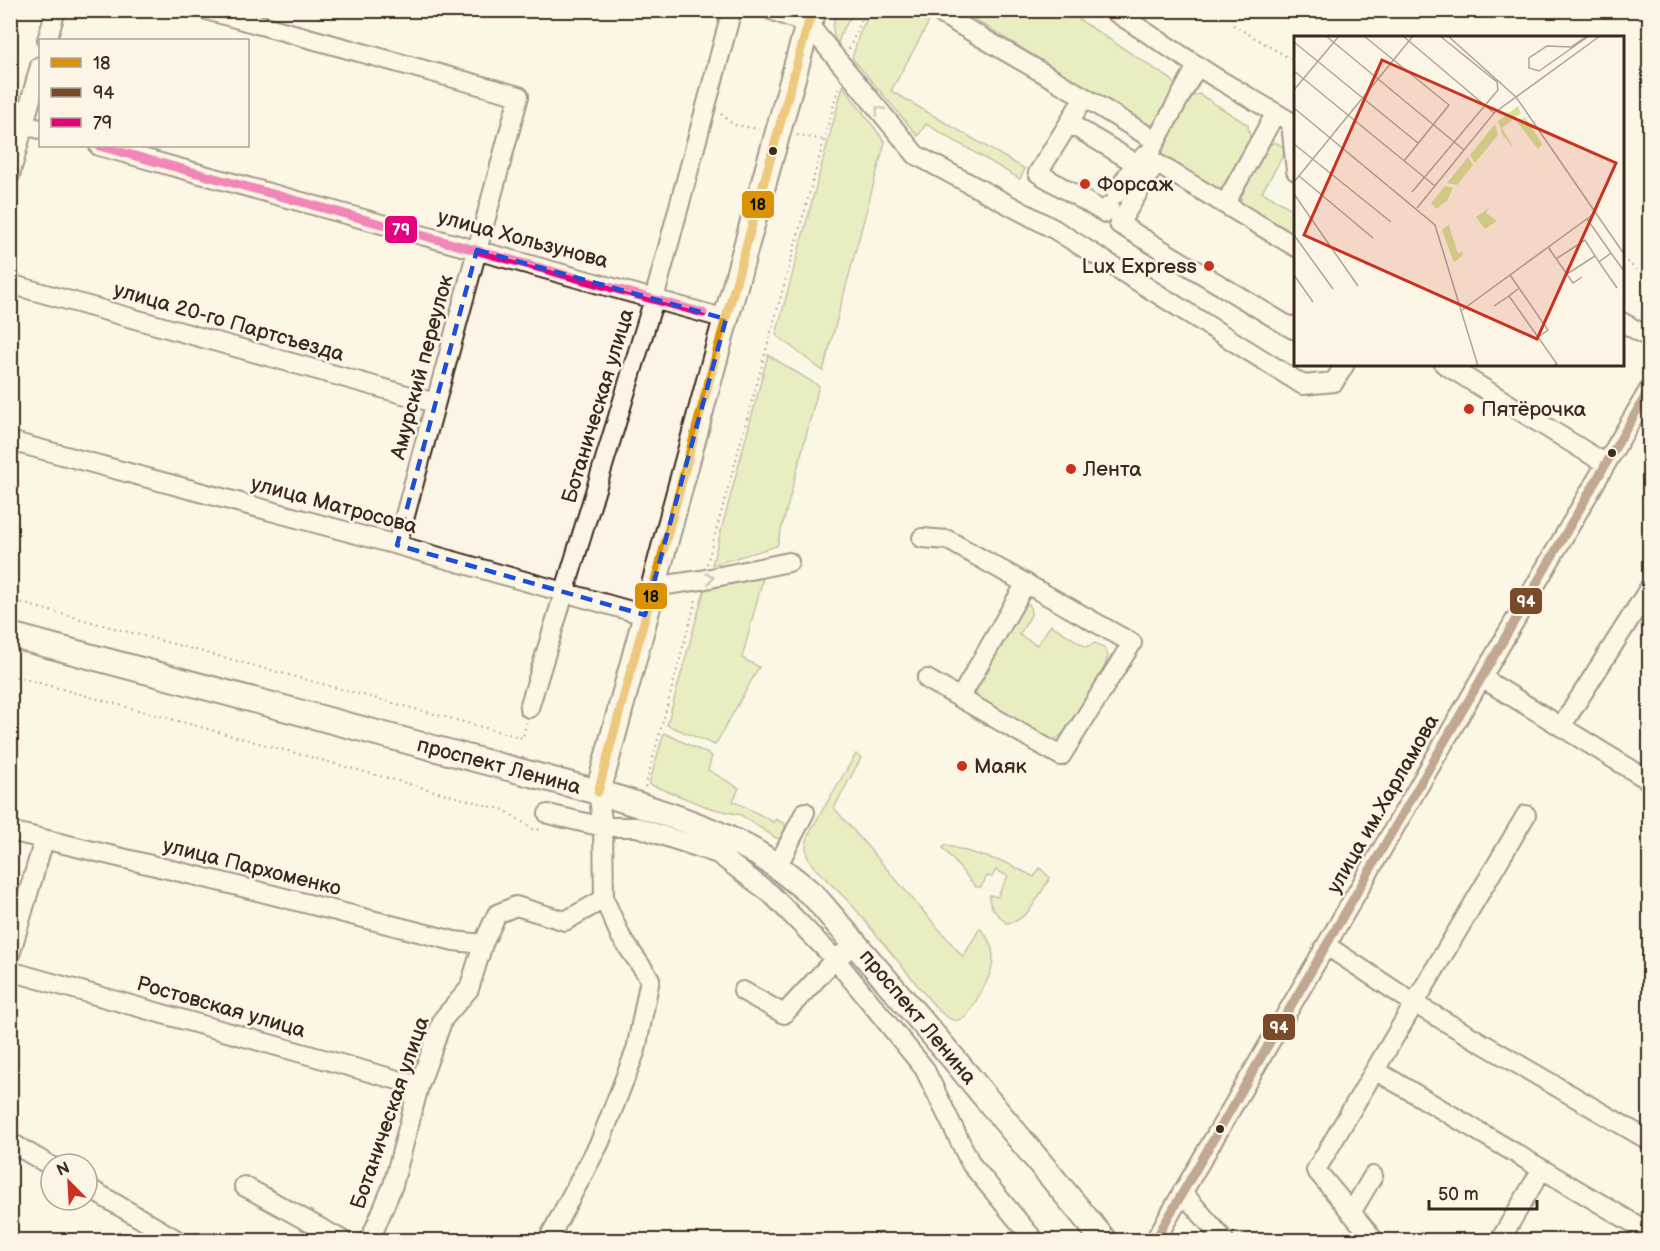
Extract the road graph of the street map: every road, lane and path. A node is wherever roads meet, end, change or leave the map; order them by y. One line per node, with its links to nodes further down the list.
1 (56, 10): 10 (street)
2 (206, 10): 27 (street, Амурский переулок)
3 (732, 10): 31 (street, Ботаническая улица)
4 (771, 10): 8 (street)
5 (866, 10): 11 (path)
6 (945, 10): 16 (street)
7 (1112, 10): 13 (street)
8 (812, 17): 32 (main road); 36 (street, one-way to 8)
9 (1233, 25): 12 (path)
10 (47, 39)
11 (848, 52)
12 (1294, 61)
13 (1197, 66): 17 (street); 20 (street)
14 (39, 70): 19 (street)
15 (841, 77): 46 (path)
16 (1084, 97): 18 (street); 20 (street)
17 (1287, 121): 22 (street); 25 (street)
18 (1069, 123): 23 (street); 23 (street)
19 (25, 125): 24 (street)
20 (1156, 141): 23 (street)
21 (103, 147): 27 (street, улица Хользунова)
22 (1294, 160)
23 (1135, 163)
24 (10, 174)
25 (1225, 204): 26 (street); 34 (street)
26 (1294, 246)
27 (477, 250): 31 (street, улица Хользунова); 39 (street, Амурский переулок)
28 (1624, 259): 29 (path)
29 (1650, 280)
30 (10, 284): 39 (street, улица 20-го Партсъезда)
31 (654, 299): 32 (street, улица Хользунова); 51 (street, Ботаническая улица)
32 (726, 319): 48 (main road)
33 (1624, 323): 35 (street)
34 (1294, 328)
35 (1650, 338)
36 (1344, 366)
37 (1447, 366): 42 (street)
38 (1650, 388): 40 (street, улица им.Харламова)
39 (435, 403): 44 (street, Амурский переулок)
40 (1644, 411): 42 (street, улица им.Харламова)
41 (10, 441): 44 (street, улица Матросова)
42 (1606, 464): 56 (street, улица им.Харламова)
43 (922, 538): 47 (street)
44 (397, 545): 51 (street, улица Матросова)
45 (789, 562): 48 (street, one-way to 45)
46 (705, 569)
47 (1026, 583): 58 (street); 58 (street)
48 (652, 587): 53 (main road)
49 (699, 587): 63 (path)
50 (1650, 587): 60 (street)
51 (564, 592): 53 (street, улица Матросова); 59 (street, Ботаническая улица)
52 (10, 600): 61 (path)
53 (645, 615): 64 (main road)
54 (10, 635): 64 (main road, проспект Ленина)
55 (10, 675): 67 (path)
56 (1482, 678): 60 (street); 76 (street, улица им.Харламова)
57 (927, 679): 58 (street)
58 (960, 698)
59 (529, 708)
60 (1561, 727): 62 (street)
61 (523, 738)
62 (1650, 781)
63 (645, 787)
64 (598, 792): 68 (street); 71 (main road, проспект Ленина)
65 (805, 812): 71 (street)
66 (1526, 815): 81 (street)
67 (546, 818): 68 (street)
68 (603, 827): 72 (street); 73 (street)
69 (10, 831): 70 (street, улица Пархоменко)
70 (44, 840): 74 (street, улица Пархоменко); 77 (street)
71 (783, 872): 72 (street); 75 (main road, проспект Ленина)
72 (771, 894): 78 (street)
73 (604, 899): 74 (street, Ботаническая улица); 97 (street)
74 (483, 944): 83 (street, Ботаническая улица)
75 (856, 944): 78 (street); 99 (main road, проспект Ленина)
76 (1327, 946): 81 (street); 90 (street, улица им.Харламова)
77 (10, 955)
78 (835, 959): 80 (street); 98 (street)
79 (10, 971): 83 (street, Ростовская улица)
80 (742, 991)
81 (1414, 1004): 82 (street); 85 (street)
82 (1375, 1070): 87 (street); 92 (street)
83 (419, 1086): 96 (street, Ботаническая улица)
84 (10, 1142): 86 (street)
85 (1650, 1142)
86 (39, 1159)
87 (1542, 1169): 93 (street); 103 (street)
88 (1373, 1176): 92 (street)
89 (244, 1186): 95 (street)
90 (1182, 1192): 100 (street, улица им.Харламова); 101 (street)
91 (99, 1194): 94 (street)
92 (1351, 1213): 102 (street)
93 (1650, 1233)
94 (177, 1240)
95 (342, 1240)
96 (370, 1240)
97 (548, 1240)
98 (1034, 1240)
99 (1104, 1240)
100 (1155, 1240)
101 (1224, 1240)
102 (1374, 1240)
103 (1500, 1240)

